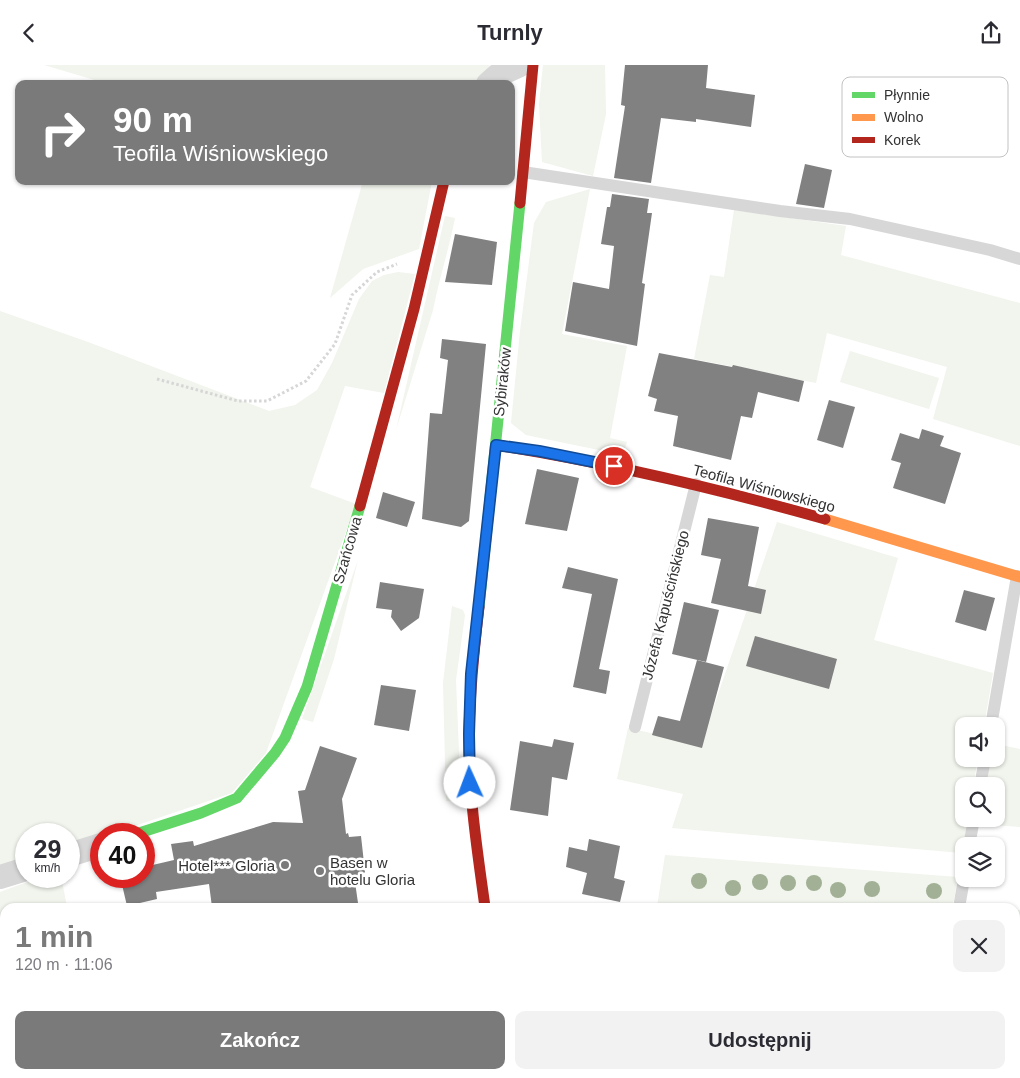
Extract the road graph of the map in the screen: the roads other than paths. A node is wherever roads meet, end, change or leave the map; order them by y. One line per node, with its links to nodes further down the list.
1 (520, 65): 3 (street)
2 (533, 65): 4 (street, Sybiraków)
3 (492, 80)
4 (523, 172): 6 (lane); 7 (street, Sybiraków)
5 (443, 185): 12 (street, Szańcowa)
6 (1020, 259)
7 (496, 445): 8 (street, Teofila Wiśniowskiego); 17 (street, Sybiraków)
8 (696, 483): 9 (street, Teofila Wiśniowskiego); 11 (lane, Józefa Kapuścińskiego)
9 (1019, 577): 10 (lane)
10 (993, 717)
11 (634, 727)
12 (155, 828)
13 (15, 872): 14 (street)
14 (0, 877)
15 (963, 887): 16 (lane)
16 (960, 902)
17 (484, 903)

